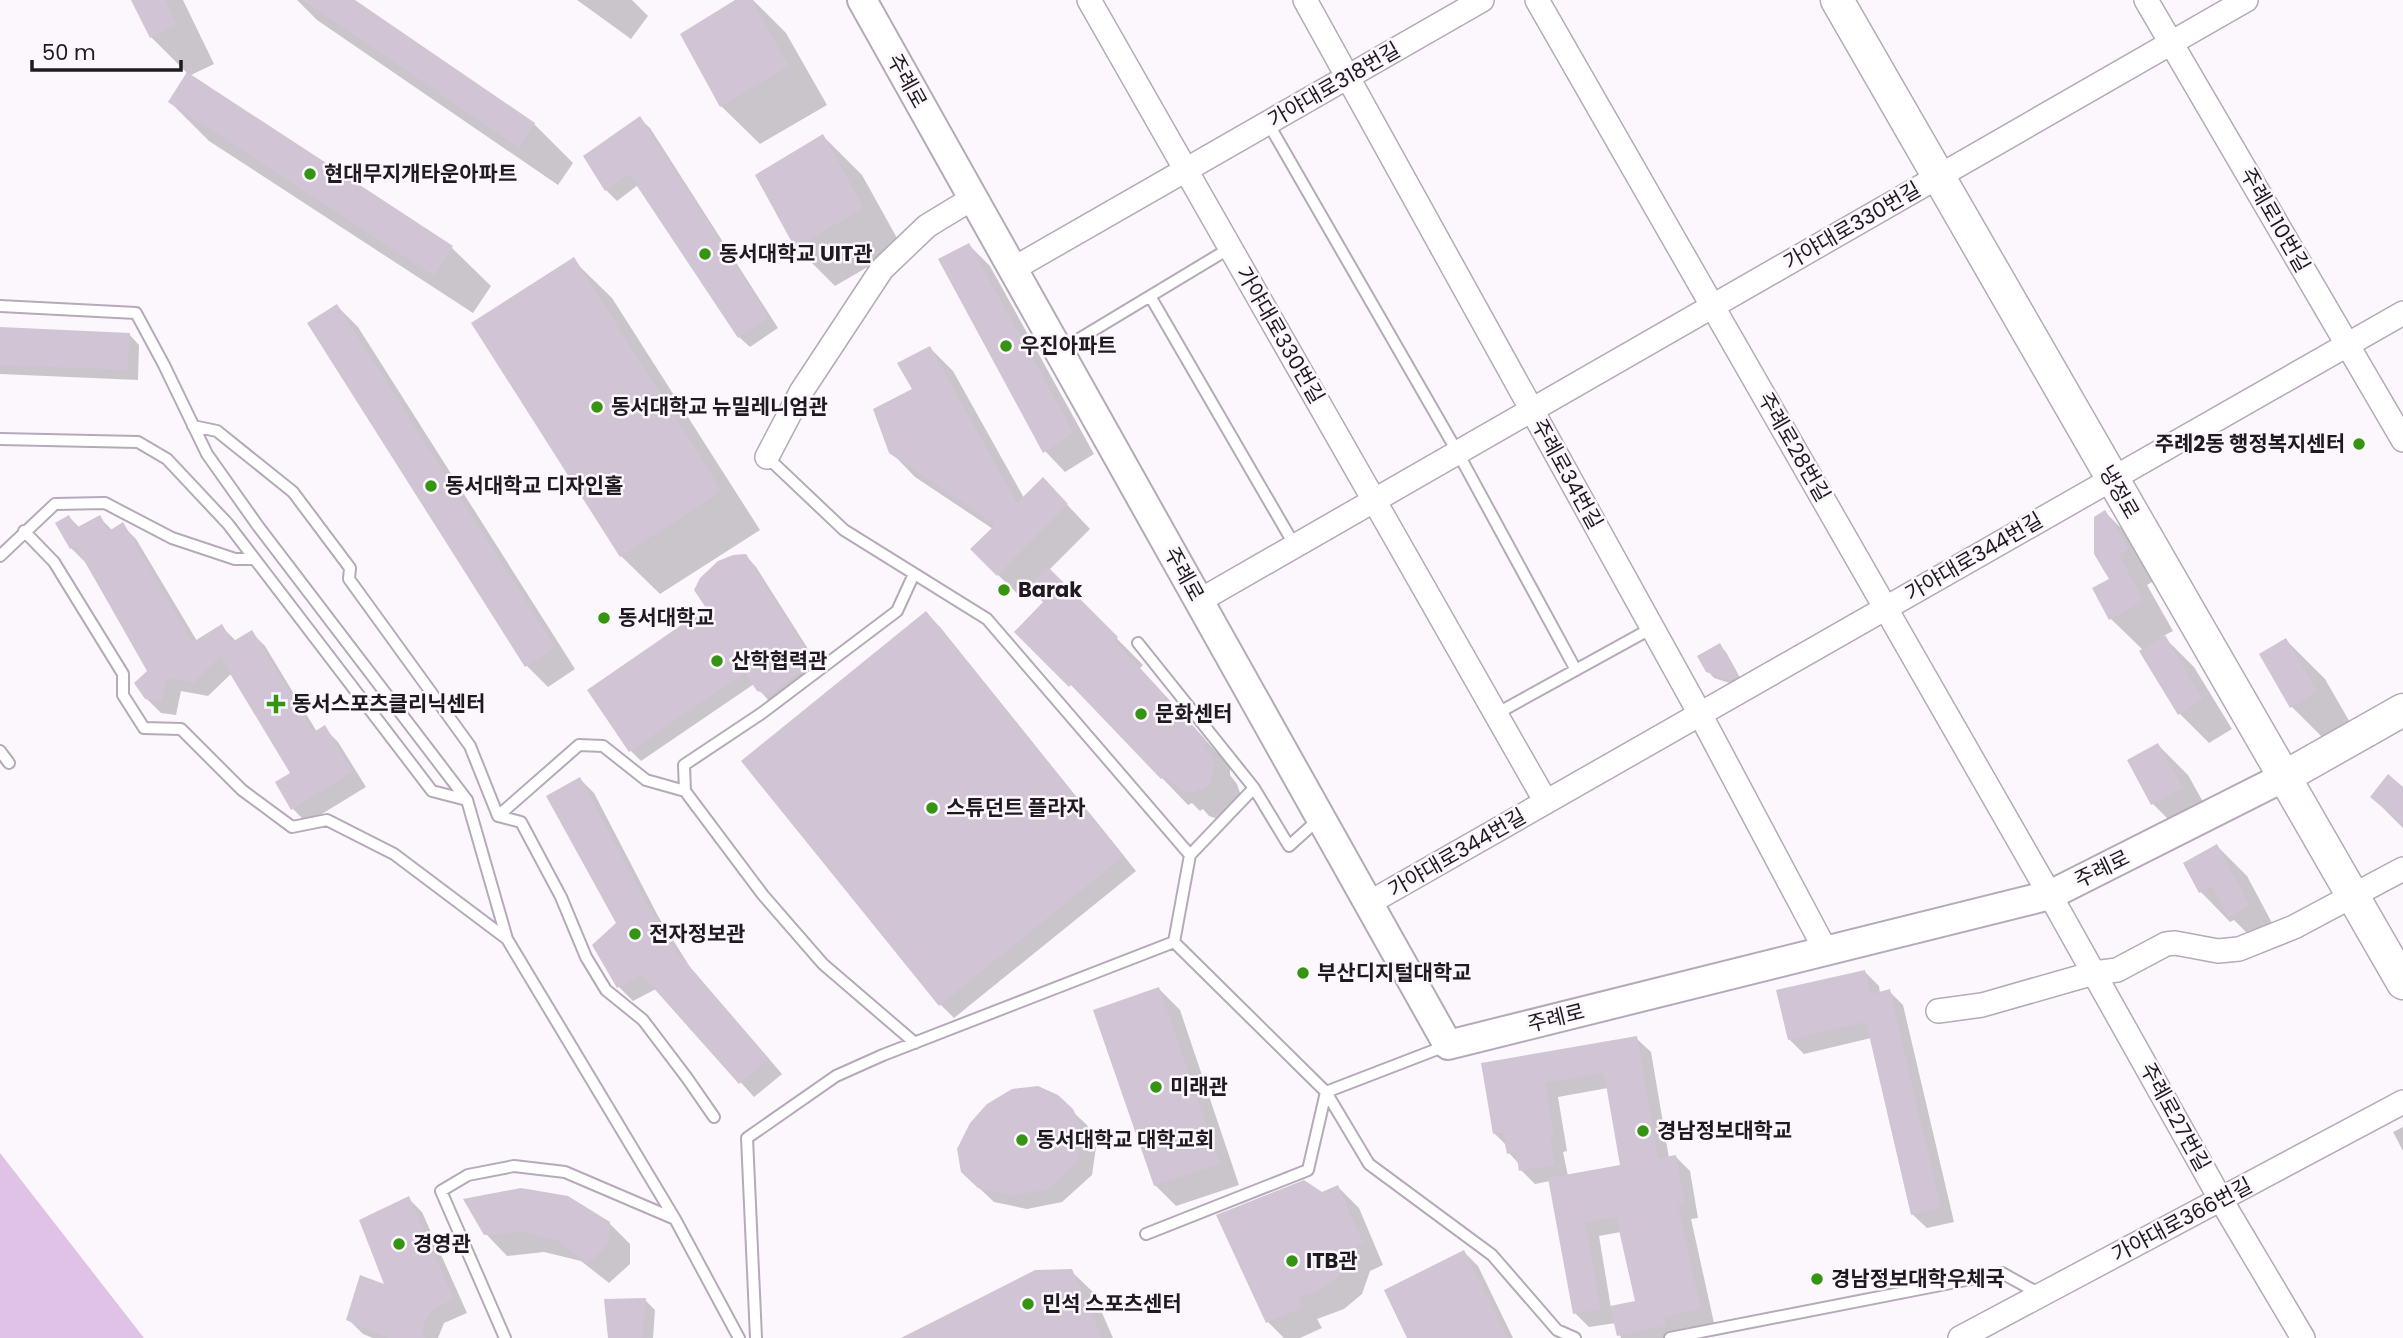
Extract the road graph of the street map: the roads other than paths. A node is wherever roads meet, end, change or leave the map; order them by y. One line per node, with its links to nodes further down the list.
1 (862, 0): 14 (street, 주례로)
2 (1089, 0): 12 (street)
3 (1306, 0): 10 (street, 주례로34번길)
4 (1482, 0): 10 (street, 가야대로318번길)
5 (1537, 0): 19 (street, 주례로28번길)
6 (1837, 0): 13 (main road, 냉정로)
7 (2246, 0): 9 (street, 가야대로330번길)
8 (2156, 5): 9 (street, 주례로10번길)
9 (2171, 43): 13 (street, 가야대로330번길); 21 (street, 주례로10번길)
10 (1348, 77): 11 (street, 가야대로318번길); 23 (street, 주례로34번길)
11 (1268, 122): 12 (street, 가야대로318번길); 27 (lane)
12 (1186, 170): 15 (street, 가야대로330번길); 16 (street, 가야대로318번길)
13 (1939, 176): 19 (street, 가야대로330번길); 29 (main road, 냉정로)
14 (973, 198): 16 (street, 주례로); 28 (street)
15 (1231, 247): 17 (lane); 30 (street, 가야대로330번길)
16 (1013, 269): 22 (street, 주례로)
17 (1150, 296): 22 (lane); 34 (lane)
18 (0, 306): 24 (lane)
19 (1713, 306): 23 (street, 가야대로330번길); 39 (street, 주례로28번길)
20 (2403, 313): 21 (street, 가야대로344번길)
21 (2347, 345): 26 (street, 주례로10번길); 29 (street, 가야대로344번길)
22 (1059, 351): 38 (street, 주례로)
23 (1532, 410): 27 (street, 가야대로330번길); 40 (street, 주례로34번길)
24 (194, 426): 31 (lane); 53 (lane)
25 (0, 439): 32 (lane)
26 (2403, 440)
27 (1458, 453): 30 (street, 가야대로330번길); 42 (lane)
28 (766, 457): 37 (lane)
29 (2111, 480): 39 (street, 가야대로344번길); 48 (main road, 냉정로)
30 (1374, 501): 34 (street, 가야대로330번길); 44 (street, 가야대로344번길)
31 (247, 510): 32 (lane); 51 (lane)
32 (228, 524): 36 (lane)
33 (24, 531): 35 (lane); 36 (lane); 60 (lane)
34 (1295, 546): 38 (street, 가야대로330번길)
35 (0, 556)
36 (252, 559): 51 (lane)
37 (914, 574): 50 (lane); 55 (lane)
38 (1199, 601): 54 (street, 주례로)
39 (1886, 608): 45 (street, 가야대로344번길); 57 (street, 주례로28번길)
40 (1652, 628): 42 (lane); 45 (street, 주례로34번길)
41 (1138, 643): 49 (lane)
42 (1576, 670): 44 (lane)
43 (2403, 710): 48 (main road, 주례로)
44 (1496, 714): 52 (street, 가야대로344번길)
45 (1700, 714): 52 (street, 가야대로344번길); 62 (street, 주례로34번길)
46 (0, 751): 47 (lane)
47 (9, 763)
48 (2286, 776): 57 (street, 주례로); 58 (main road, 냉정로)
49 (1254, 788): 54 (lane); 55 (lane)
50 (685, 790): 53 (lane); 66 (lane)
51 (467, 800): 60 (lane)
52 (1546, 802): 59 (street, 가야대로344번길)
53 (498, 816): 70 (lane)
54 (1321, 817): 59 (street, 주례로)
55 (1190, 855): 61 (lane)
56 (2403, 869): 58 (street)
57 (2050, 895): 62 (street, 주례로); 63 (street, 주례로27번길)
58 (2354, 897): 63 (street); 64 (main road, 냉정로)
59 (1369, 903): 67 (street, 주례로)
60 (507, 939): 72 (lane)
61 (1174, 942): 66 (lane); 68 (lane)
62 (1826, 951): 67 (street, 주례로)
63 (2094, 972): 65 (street); 71 (street, 주례로27번길)
64 (2403, 983)
65 (1938, 1011)
66 (915, 1043): 77 (lane)
67 (1448, 1045): 68 (lane)
68 (1326, 1092): 73 (lane); 78 (lane)
69 (2403, 1102): 71 (street, 가야대로366번길)
70 (714, 1117)
71 (2221, 1200): 74 (street, 가야대로366번길); 81 (street, 주례로27번길)
72 (675, 1219): 75 (lane); 76 (lane)
73 (1146, 1234)
74 (2040, 1294): 79 (lane); 80 (street, 가야대로366번길)
75 (505, 1338)
76 (739, 1338)
77 (756, 1338)
78 (1575, 1338)
79 (1671, 1338)
80 (1960, 1338)
81 (2303, 1338)

